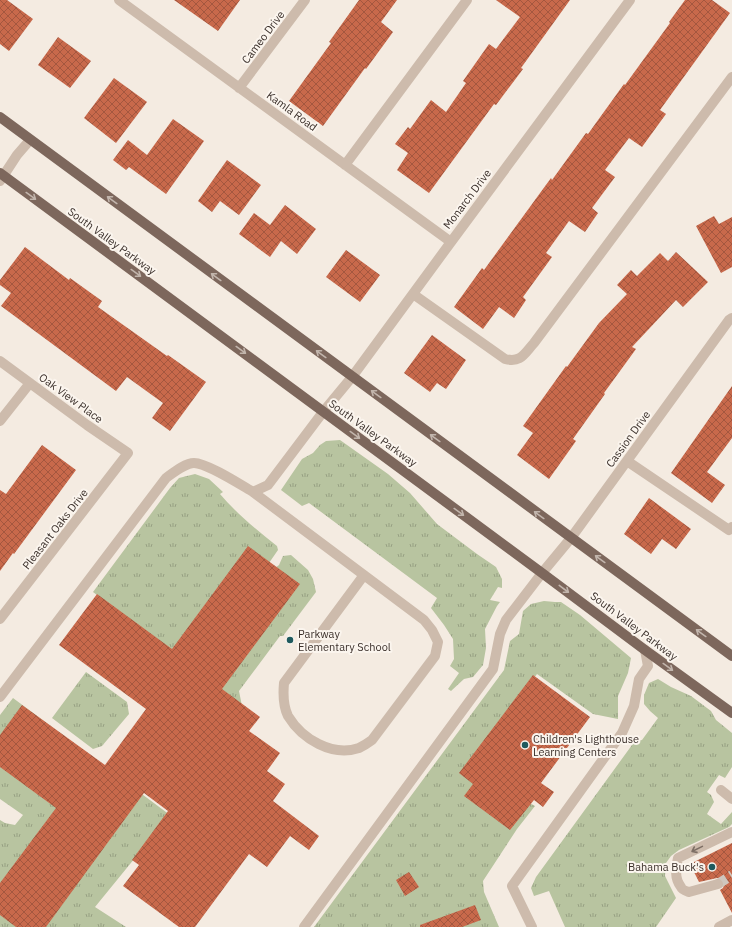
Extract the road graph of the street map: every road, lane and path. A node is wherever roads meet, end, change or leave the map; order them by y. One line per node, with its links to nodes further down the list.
1 (119, 0): 6 (street, Kamla Road)
2 (305, 0): 6 (street, Cameo Drive)
3 (467, 0): 9 (street)
4 (630, 0): 11 (street, Monarch Drive)
5 (732, 77): 12 (street)
6 (239, 88): 9 (street, Kamla Road)
7 (0, 117): 8 (main road)
8 (30, 140): 10 (street); 15 (main road, one-way to 8)
9 (345, 165): 11 (street, Kamla Road)
10 (1, 176): 17 (main road, South Valley Parkway, one-way to 17)
11 (451, 242): 12 (street, Monarch Drive)
12 (413, 294): 15 (street, Monarch Drive)
13 (732, 318): 20 (street, Cassion Drive)
14 (0, 361): 16 (street, Oak View Place)
15 (352, 377): 17 (street, Monarch Drive); 23 (main road, one-way to 15)
16 (30, 383): 18 (street); 19 (street, Oak View Place)
17 (323, 412): 21 (street, Monarch Drive); 24 (main road, South Valley Parkway, one-way to 24)
18 (0, 421)
19 (128, 453): 26 (street, Pleasant Oaks Drive)
20 (627, 461): 22 (street); 23 (street, Cassion Drive)
21 (254, 492): 25 (street); 29 (street)
22 (732, 527)
23 (571, 538): 24 (street, Cassion Drive); 28 (main road, one-way to 23)
24 (542, 573): 27 (main road, South Valley Parkway, one-way to 27); 36 (street, Cassion Drive)
25 (364, 575): 25 (street)
26 (0, 619)
27 (645, 650): 30 (main road, South Valley Parkway, one-way to 30); 37 (street)
28 (732, 656)
29 (0, 697)
30 (732, 713)
31 (721, 790): 32 (street)
32 (732, 799)
33 (732, 832): 34 (street, one-way to 34)
34 (718, 884)
35 (732, 920): 38 (street)
36 (304, 927)
37 (532, 927)
38 (719, 927)

